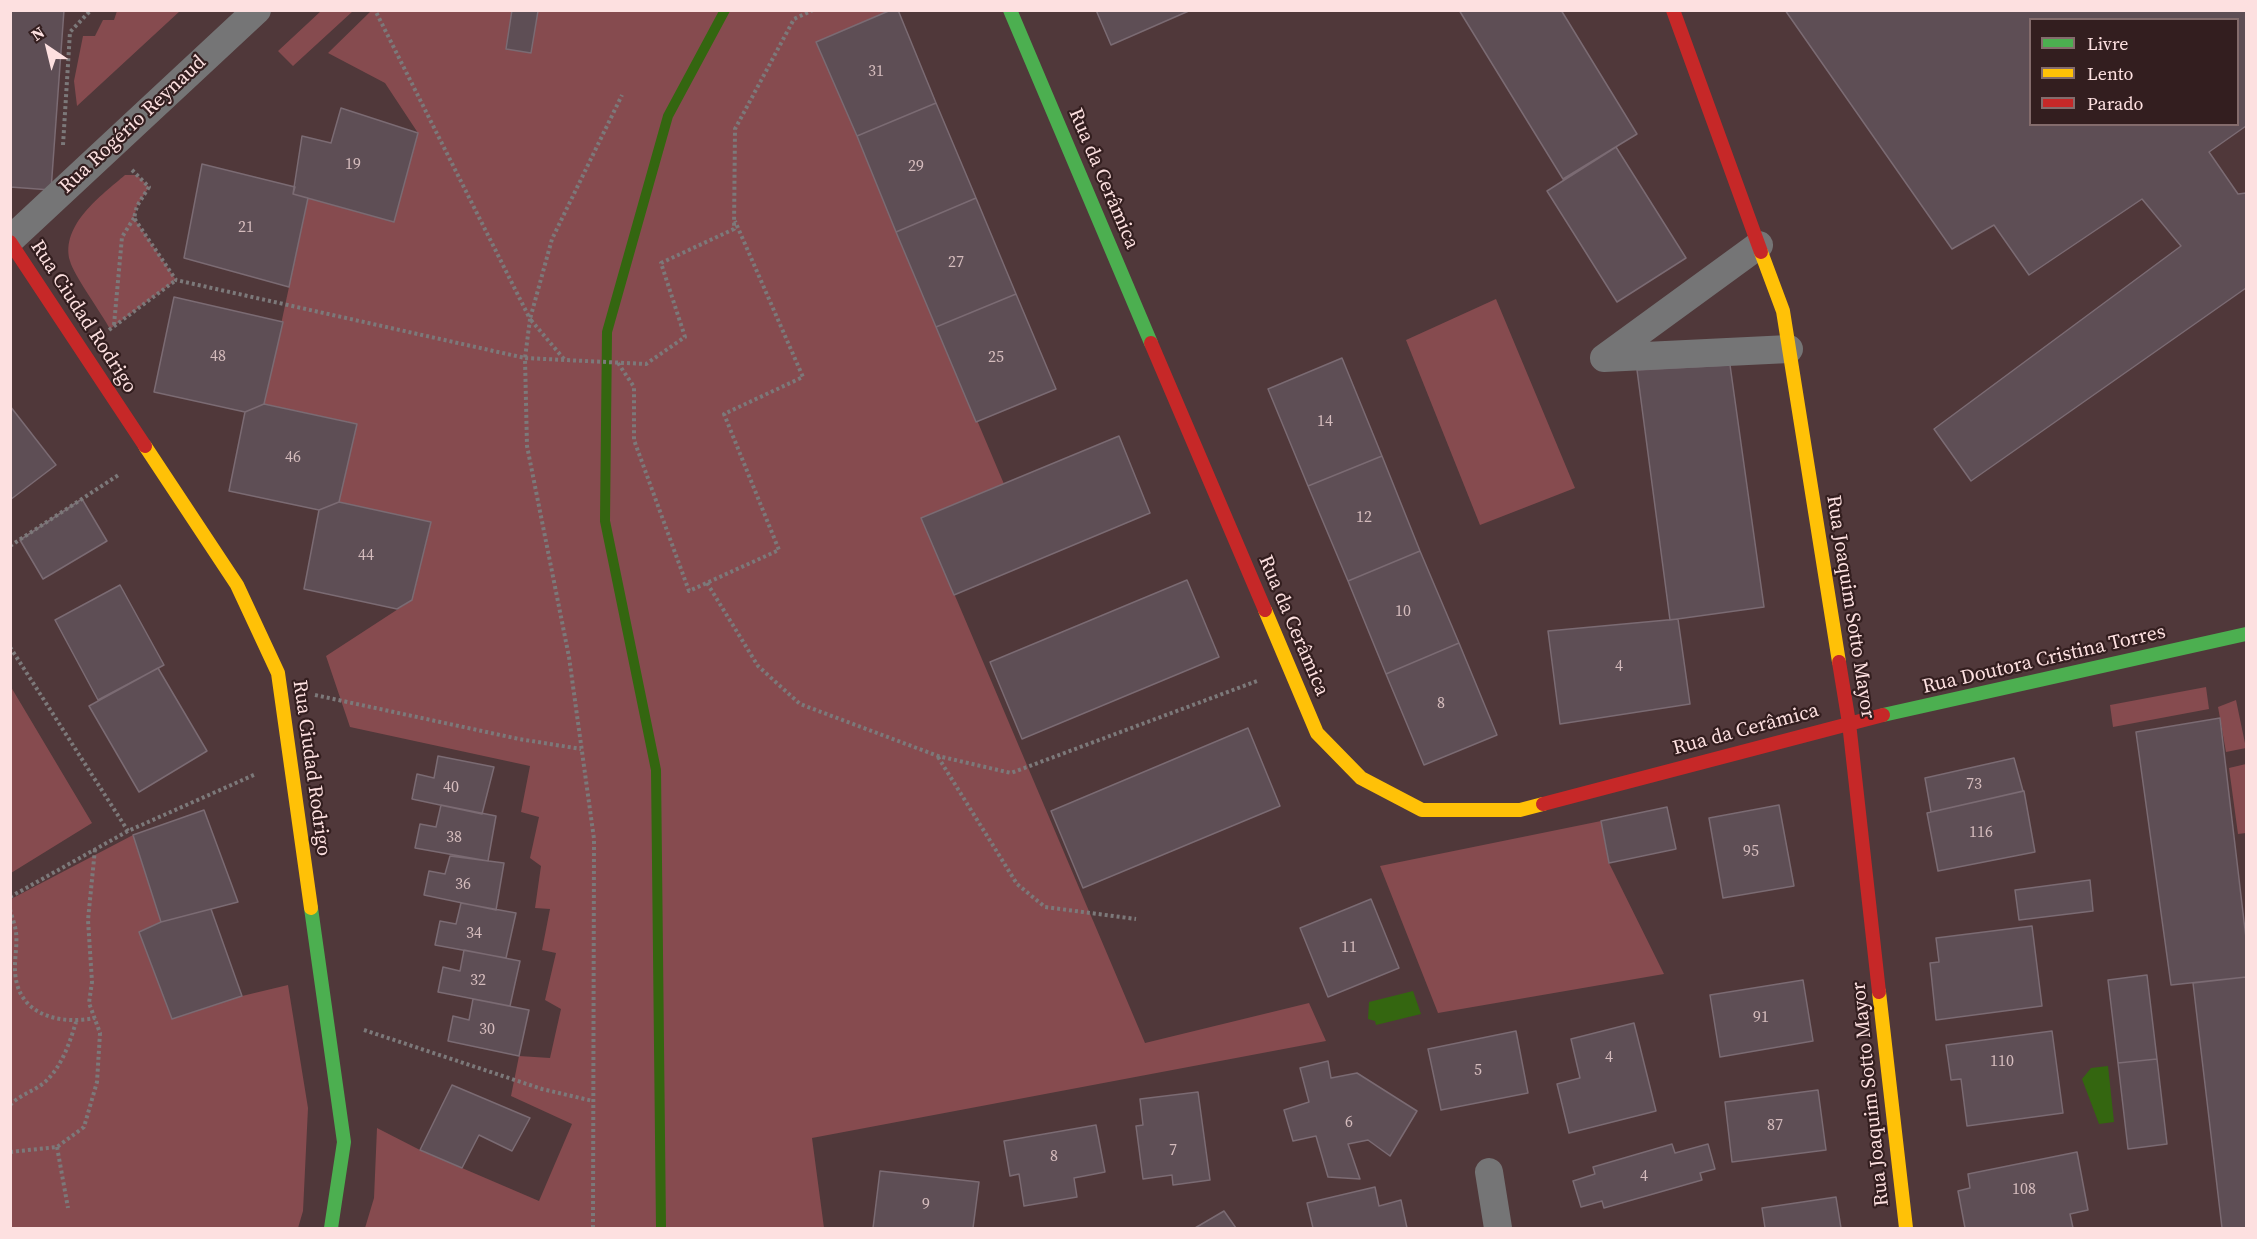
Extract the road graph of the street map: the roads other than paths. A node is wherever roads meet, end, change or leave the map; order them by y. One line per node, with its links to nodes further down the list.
1 (256, 10): 4 (street, Rua Rogério Reynaud)
2 (1010, 10): 8 (street, Rua da Cerâmica)
3 (1673, 10): 5 (street, Rua Joaquim Sotto Mayor)
4 (10, 241): 10 (street, Rua Ciudad Rodrigo)
5 (1759, 245): 6 (street, Rua Joaquim Sotto Mayor); 6 (street)
6 (1789, 349): 8 (street, Rua Joaquim Sotto Mayor)
7 (2246, 638): 8 (street, Rua Doutora Cristina Torres)
8 (1849, 723): 12 (street, Rua Joaquim Sotto Mayor)
9 (1489, 1172): 11 (street)
10 (330, 1228)
11 (1498, 1228)
12 (1906, 1228)

